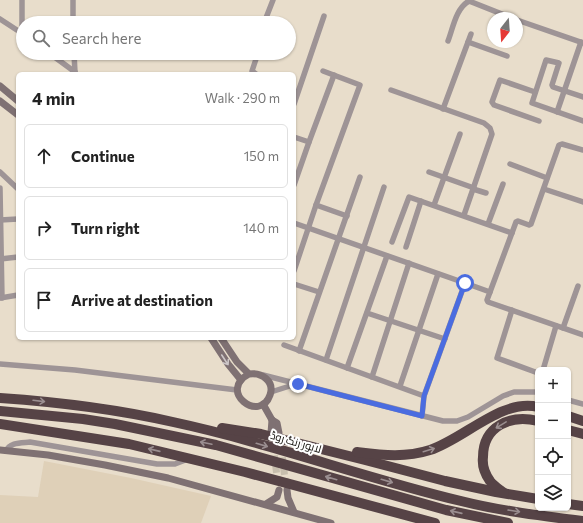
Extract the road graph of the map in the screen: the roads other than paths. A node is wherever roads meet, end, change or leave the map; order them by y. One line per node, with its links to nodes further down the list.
1 (22, 0): 5 (street)
2 (73, 0): 6 (street)
3 (272, 0): 7 (street)
4 (497, 12): 13 (street)
5 (22, 16)
6 (73, 16)
7 (266, 16)
8 (324, 16): 26 (street)
9 (0, 19): 11 (street)
10 (523, 22): 15 (street)
11 (16, 30)
12 (471, 34): 14 (street)
13 (448, 41)
14 (468, 42): 16 (street); 33 (street)
15 (582, 43): 28 (street)
16 (507, 56)
17 (58, 60): 21 (street)
18 (74, 60): 22 (street)
19 (256, 60): 23 (street)
20 (323, 71): 24 (street)
21 (74, 72)
22 (75, 72)
23 (253, 72)
24 (334, 75): 40 (street); 58 (street)
25 (0, 86): 31 (street)
26 (297, 87)
27 (391, 90): 33 (street)
28 (564, 91): 29 (street); 30 (street); 34 (street)
29 (535, 92): 34 (street); 36 (street)
30 (583, 97)
31 (16, 99)
32 (0, 101): 35 (street)
33 (443, 109): 53 (street)
34 (557, 112): 37 (street)
35 (16, 113)
36 (539, 121)
37 (583, 121)
38 (460, 134): 46 (street)
39 (296, 138): 40 (street)
40 (310, 142): 48 (street)
41 (583, 150): 47 (street)
42 (510, 164): 47 (street)
43 (429, 172): 46 (street)
44 (2, 176): 50 (street)
45 (360, 177): 61 (street)
46 (444, 177): 53 (street); 59 (street)
47 (547, 178): 54 (street)
48 (296, 180)
49 (503, 184): 65 (street)
50 (16, 187)
51 (384, 187): 70 (street)
52 (0, 188): 63 (street)
53 (473, 188): 55 (street); 60 (street)
54 (544, 189): 57 (street); 67 (street)
55 (486, 193)
56 (421, 201): 59 (street); 69 (street); 71 (street)
57 (583, 202)
58 (316, 205): 61 (street); 66 (street)
59 (434, 205): 60 (street)
60 (464, 215): 65 (street)
61 (347, 216): 68 (street)
62 (16, 219): 63 (street)
63 (1, 220): 74 (street)
64 (296, 224): 66 (street)
65 (488, 224): 67 (street)
66 (309, 228): 68 (street); 76 (street)
67 (512, 233): 82 (street)
68 (339, 239): 70 (street); 81 (street)
69 (392, 242)
70 (364, 247): 72 (street); 97 (street)
71 (406, 247)
72 (387, 256): 75 (street); 86 (street)
73 (16, 257): 74 (street)
74 (1, 259): 84 (street)
75 (409, 264): 77 (street); 87 (street)
76 (296, 265)
77 (438, 274): 78 (street); 90 (street)
78 (465, 283): 82 (street); 92 (street)
79 (296, 285): 81 (street)
80 (578, 286): 89 (street)
81 (319, 292): 96 (street)
82 (490, 292): 85 (street)
83 (16, 295): 84 (street)
84 (1, 298)
85 (512, 310): 88 (street); 101 (street)
86 (367, 313): 87 (street); 100 (street)
87 (390, 320): 90 (street); 104 (street)
88 (556, 326): 89 (street); 99 (street)
89 (563, 328): 91 (street)
90 (419, 330): 92 (street); 107 (street)
91 (583, 335)
92 (445, 339): 111 (street)
93 (212, 340): 105 (street, one-way to 105)
94 (222, 340): 102 (street)
95 (284, 346): 96 (street)
96 (299, 351): 97 (street)
97 (326, 360): 100 (street)
98 (0, 364): 108 (street)
99 (544, 367)
100 (347, 368): 104 (street)
101 (535, 372)
102 (249, 374): 103 (street); 105 (street)
103 (262, 375): 106 (street); 110 (street)
104 (372, 377): 107 (street)
105 (241, 380): 108 (street)
106 (298, 384): 110 (street); 118 (street)
107 (400, 386): 111 (street)
108 (237, 390): 114 (street)
109 (535, 390): 118 (street)
110 (271, 392): 114 (street)
111 (424, 396): 118 (street)
112 (0, 398): 121 (highway, لاہور رنگ روڈ, one-way to 121)
113 (571, 401): 115 (street)
114 (263, 404): 125 (street)
115 (583, 404)
116 (535, 407): 127 (highway, one-way to 116)
117 (0, 411): 141 (highway, one-way to 117)
118 (422, 416)
119 (571, 417): 122 (highway)
120 (535, 420): 131 (highway, one-way to 131)
121 (173, 421): 127 (highway); 138 (highway, لاہور رنگ روڈ, one-way to 138)
122 (583, 421)
123 (0, 424): 129 (highway, one-way to 123)
124 (571, 431): 126 (highway)
125 (275, 433)
126 (583, 434)
127 (308, 446): 131 (highway)
128 (3, 450): 129 (street); 134 (street)
129 (190, 458): 140 (highway)
130 (287, 490): 132 (street)
131 (507, 494): 133 (highway)
132 (288, 498): 134 (street); 137 (street)
133 (535, 499)
134 (266, 504): 137 (street)
135 (571, 504): 136 (highway)
136 (583, 506)
137 (294, 512): 139 (street)
138 (583, 521)
139 (331, 523)
140 (435, 523)
141 (508, 523)

